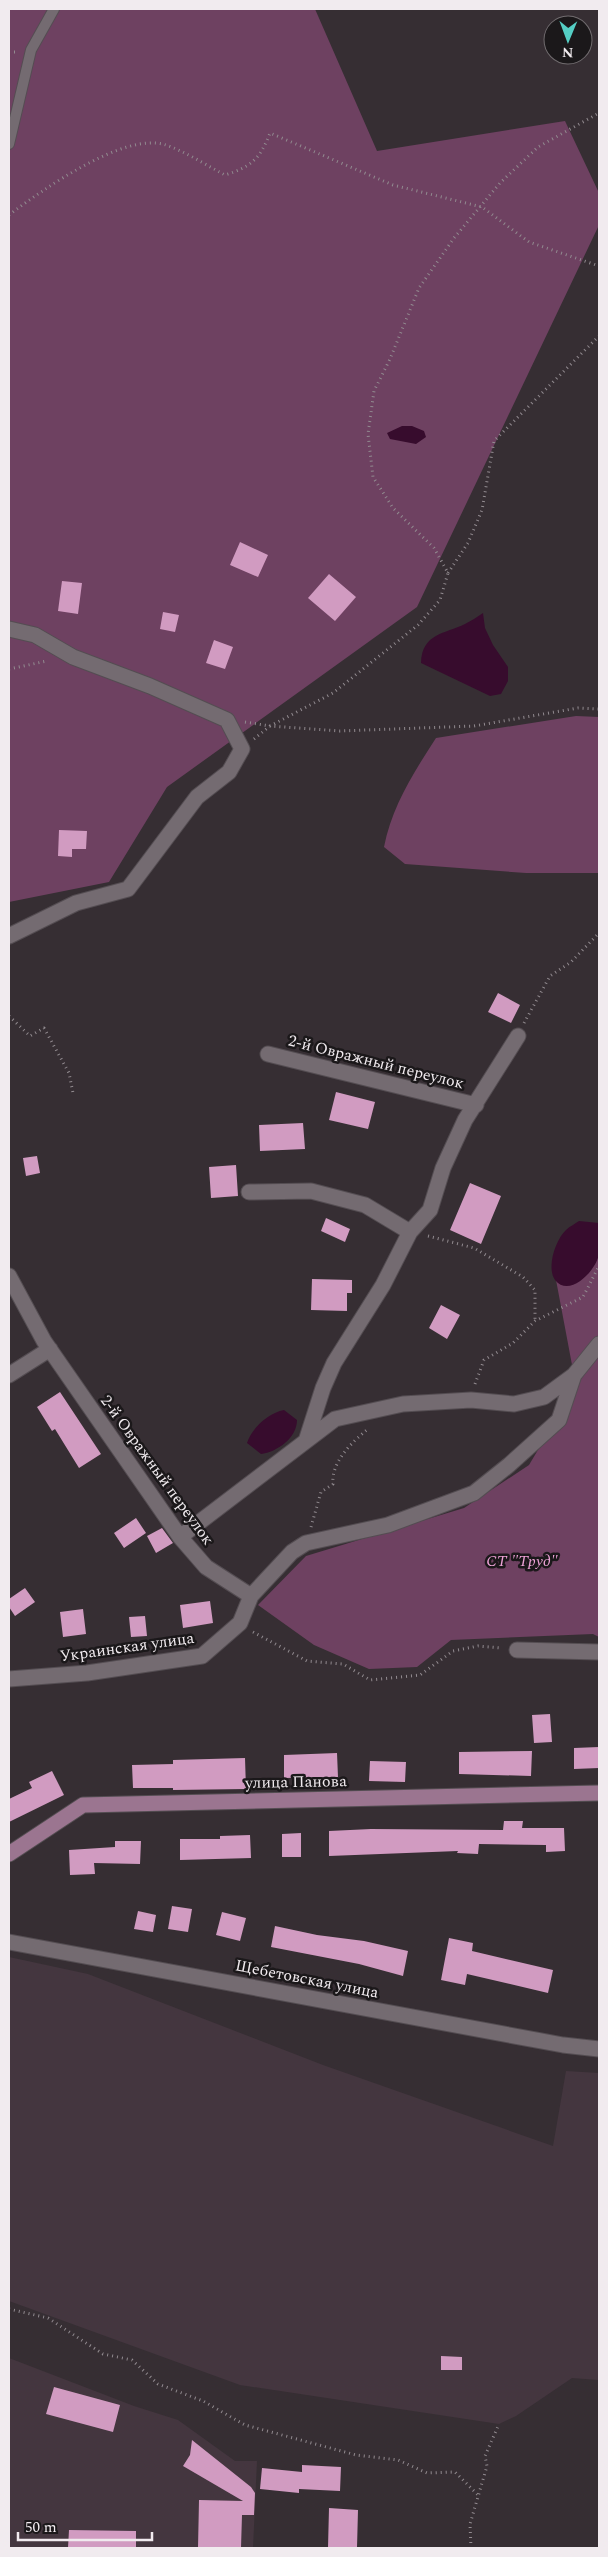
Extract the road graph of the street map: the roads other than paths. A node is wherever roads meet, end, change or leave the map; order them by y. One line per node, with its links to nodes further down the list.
1 (54, 9): 2 (lane)
2 (9, 144)
3 (9, 628): 4 (street)
4 (9, 936)
5 (518, 1036): 7 (street, 2-й Овражный переулок)
6 (268, 1054): 7 (street, 2-й Овражный переулок)
7 (476, 1105): 9 (street, 2-й Овражный переулок)
8 (249, 1192): 9 (street)
9 (410, 1232): 15 (street, 2-й Овражный переулок)
10 (9, 1276): 12 (street, 2-й Овражный переулок)
11 (599, 1344): 13 (street)
12 (50, 1349): 14 (street); 16 (street, 2-й Овражный переулок)
13 (574, 1374): 15 (street); 17 (street)
14 (9, 1375)
15 (306, 1441): 16 (street)
16 (180, 1537): 17 (street, 2-й Овражный переулок)
17 (251, 1596): 20 (street, Украинская улица)
18 (517, 1650): 19 (street)
19 (599, 1652)
20 (9, 1679)
21 (599, 1794): 22 (street, улица Панова)
22 (9, 1854)
23 (9, 1942): 24 (street, Щебетовская улица)
24 (599, 2049)

